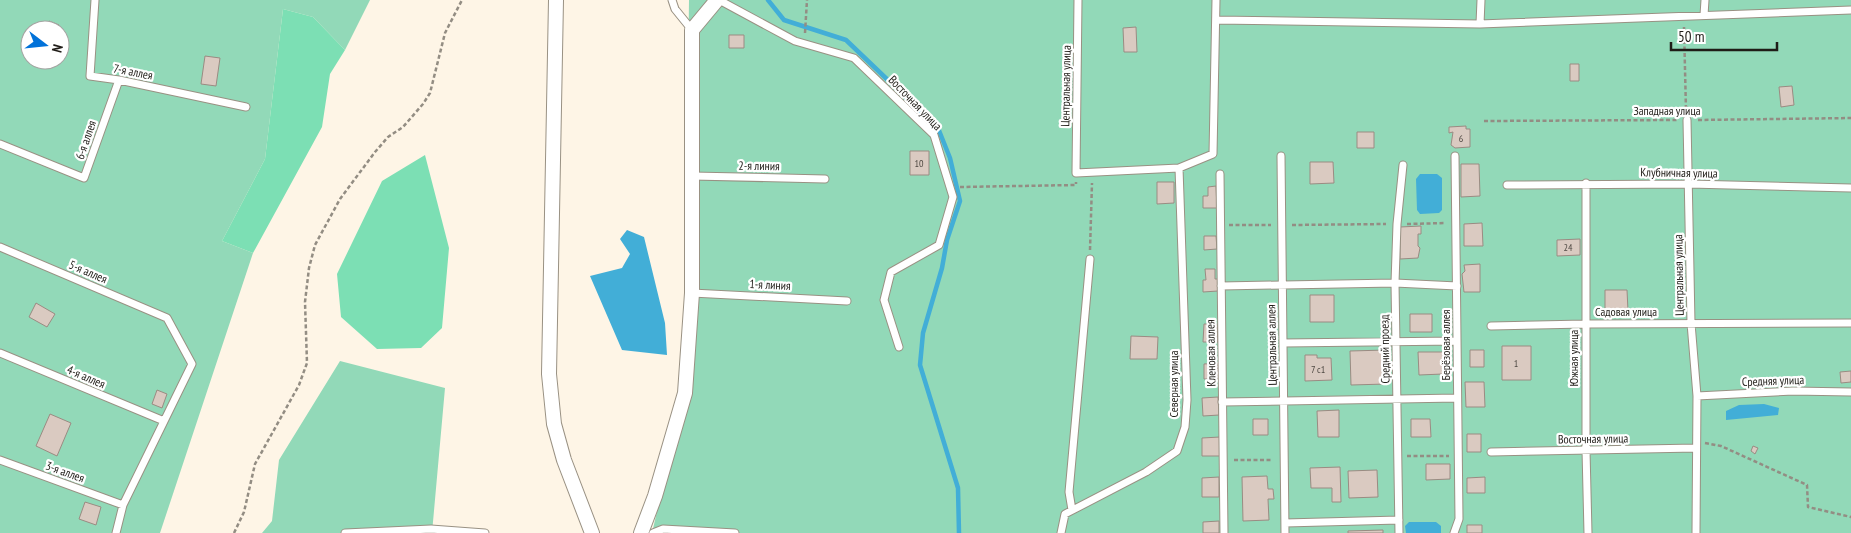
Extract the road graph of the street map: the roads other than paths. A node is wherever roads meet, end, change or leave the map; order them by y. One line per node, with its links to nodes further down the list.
1 (95, 0): 14 (lane, 7-я аллея)
2 (556, 0): 64 (street)
3 (672, 0): 13 (lane)
4 (718, 0): 13 (street); 44 (lane, Восточная улица)
5 (1078, 0): 21 (lane, Центральная улица)
6 (1216, 0): 11 (lane)
7 (1481, 0): 12 (lane)
8 (1705, 0): 10 (lane)
9 (1851, 10): 10 (lane)
10 (1704, 16): 12 (lane)
11 (1216, 20): 12 (lane); 21 (lane)
12 (1480, 24)
13 (692, 30): 23 (street)
14 (119, 80): 15 (lane, 7-я аллея); 17 (lane, 6-я аллея)
15 (246, 107)
16 (1686, 120): 27 (lane, Центральная улица)
17 (0, 144)
18 (1281, 156): 32 (lane, Центральная аллея)
19 (1455, 156): 34 (lane, Берёзовая аллея)
20 (1403, 165): 31 (lane, Средний проезд)
21 (1179, 168): 58 (lane, Северная улица)
22 (1220, 174): 33 (lane, Кленовая аллея)
23 (692, 176): 24 (lane, 2-я линия); 35 (street)
24 (826, 178)
25 (1586, 183): 26 (lane, Клубничная улица); 27 (lane, Клубничная улица); 39 (lane, Южная улица)
26 (1507, 184)
27 (1689, 184): 28 (lane, Клубничная улица); 37 (lane, Центральная улица)
28 (1851, 188)
29 (0, 247): 52 (lane, 5-я аллея)
30 (1090, 259): 58 (lane)
31 (1395, 283): 32 (lane); 34 (lane); 41 (lane, Средний проезд)
32 (1282, 285): 33 (lane); 43 (lane, Центральная аллея)
33 (1221, 286): 51 (lane, Кленовая аллея)
34 (1457, 286): 42 (lane, Берёзовая аллея)
35 (692, 293): 36 (lane, 1-я линия); 65 (street)
36 (847, 301)
37 (1691, 323): 38 (lane, Садовая улица); 39 (lane, Садовая улица); 47 (lane, Центральная улица)
38 (1851, 323)
39 (1585, 324): 40 (lane, Садовая улица); 54 (lane, Южная улица)
40 (1491, 326)
41 (1396, 342): 42 (lane); 43 (lane); 49 (lane, Средний проезд)
42 (1457, 342): 48 (lane, Берёзовая аллея)
43 (1283, 343): 50 (lane, Центральная аллея)
44 (899, 347)
45 (0, 353): 52 (lane, 4-я аллея)
46 (1851, 392): 47 (lane, Средняя улица)
47 (1697, 396): 53 (lane, Центральная улица)
48 (1457, 398): 49 (lane); 72 (lane, Берёзовая аллея)
49 (1397, 399): 50 (lane); 59 (lane, Средний проезд)
50 (1284, 401): 51 (lane); 60 (lane, Центральная аллея)
51 (1222, 402): 69 (lane, Кленовая аллея)
52 (164, 421): 57 (lane)
53 (1696, 445): 54 (lane, Восточная улица); 74 (lane, Центральная улица)
54 (1586, 450): 55 (lane, Восточная улица); 73 (lane, Южная улица)
55 (1491, 452)
56 (0, 460): 57 (lane, 3-я аллея)
57 (123, 504): 61 (lane)
58 (1072, 510): 68 (lane)
59 (1399, 520): 60 (lane); 71 (lane, Средний проезд)
60 (1285, 523): 70 (lane, Центральная аллея)
61 (116, 533)
62 (345, 533): 63 (lane)
63 (485, 533)
64 (592, 533)
65 (641, 533)
66 (653, 533): 67 (lane)
67 (736, 533)
68 (1061, 533)
69 (1224, 533)
70 (1285, 533)
71 (1399, 533)
72 (1454, 533)
73 (1588, 533)
74 (1696, 533)

